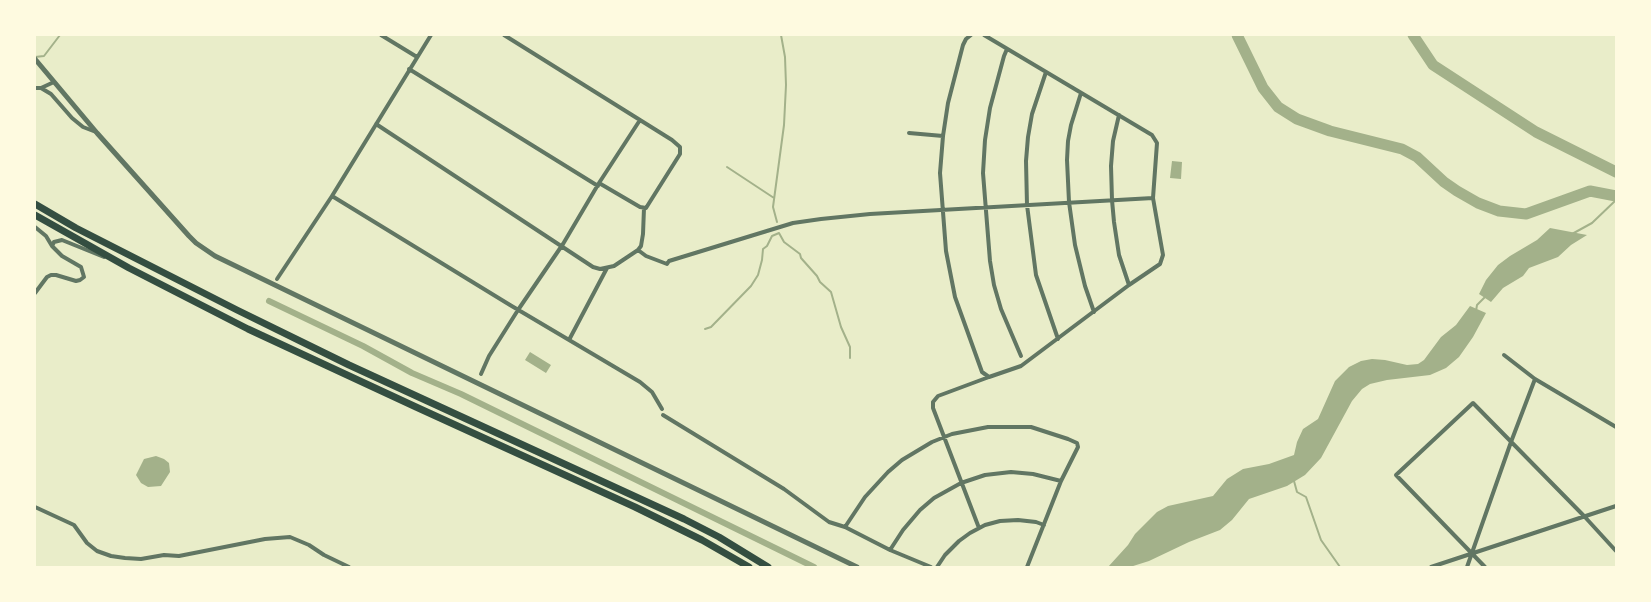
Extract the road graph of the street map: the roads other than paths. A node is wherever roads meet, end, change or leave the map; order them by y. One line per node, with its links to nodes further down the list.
1 (381, 35): 7 (street)
2 (431, 35): 7 (street)
3 (504, 35): 16 (street)
4 (972, 35): 20 (street)
5 (984, 35): 6 (street)
6 (1007, 49): 10 (street); 28 (street)
7 (417, 57): 9 (street)
8 (35, 59): 11 (street)
9 (409, 69): 17 (street); 21 (street)
10 (1046, 72): 14 (street); 27 (street)
11 (54, 82): 13 (street); 18 (street)
12 (35, 88): 13 (street)
13 (41, 88): 18 (street)
14 (1081, 92): 15 (street); 25 (street)
15 (1119, 115): 23 (street); 24 (street)
16 (640, 120): 21 (street); 29 (street)
17 (376, 124): 22 (street); 34 (street)
18 (97, 133): 69 (street)
19 (909, 133): 20 (street)
20 (943, 136): 30 (street)
21 (598, 184): 29 (street); 34 (street)
22 (332, 196): 38 (street); 41 (street)
23 (1153, 198): 24 (street); 39 (street)
24 (1112, 200): 25 (street); 39 (street)
25 (1069, 202): 27 (street); 42 (street)
26 (35, 204): 68 (highway)
27 (1027, 205): 28 (street); 43 (street)
28 (985, 207): 30 (street); 46 (street)
29 (644, 208): 35 (street)
30 (943, 210): 35 (street); 48 (street)
31 (35, 215): 36 (highway)
32 (35, 227): 33 (street)
33 (52, 246): 36 (street); 40 (street)
34 (561, 247): 37 (street); 41 (street)
35 (638, 250): 37 (street)
36 (130, 268): 67 (highway)
37 (607, 268): 44 (street)
38 (277, 279)
39 (1129, 285): 42 (street)
40 (35, 292)
41 (518, 310): 44 (street); 47 (street)
42 (1094, 312): 43 (street)
43 (1058, 339): 48 (street)
44 (569, 340): 50 (street)
45 (1504, 355): 49 (street)
46 (1021, 356)
47 (481, 374)
48 (989, 377): 53 (street)
49 (1536, 379): 52 (street); 54 (street)
50 (662, 409)
51 (663, 415): 61 (street)
52 (1616, 427)
53 (944, 438): 55 (street); 56 (street); 61 (street)
54 (1511, 442): 59 (street); 65 (street); 65 (street)
55 (1061, 481): 56 (street); 60 (street)
56 (962, 483): 62 (street); 63 (street)
57 (1616, 506): 59 (street)
58 (35, 507): 66 (street)
59 (1584, 516): 64 (street); 65 (street)
60 (1044, 526): 62 (street); 72 (street)
61 (845, 527): 63 (street)
62 (979, 528): 71 (street)
63 (890, 550): 70 (street)
64 (1616, 551)
65 (1472, 553): 73 (street); 74 (street); 75 (street)
66 (349, 567)
67 (749, 567)
68 (768, 567)
69 (857, 567)
70 (930, 567)
71 (937, 567)
72 (1027, 567)
73 (1431, 567)
74 (1467, 567)
75 (1485, 567)

